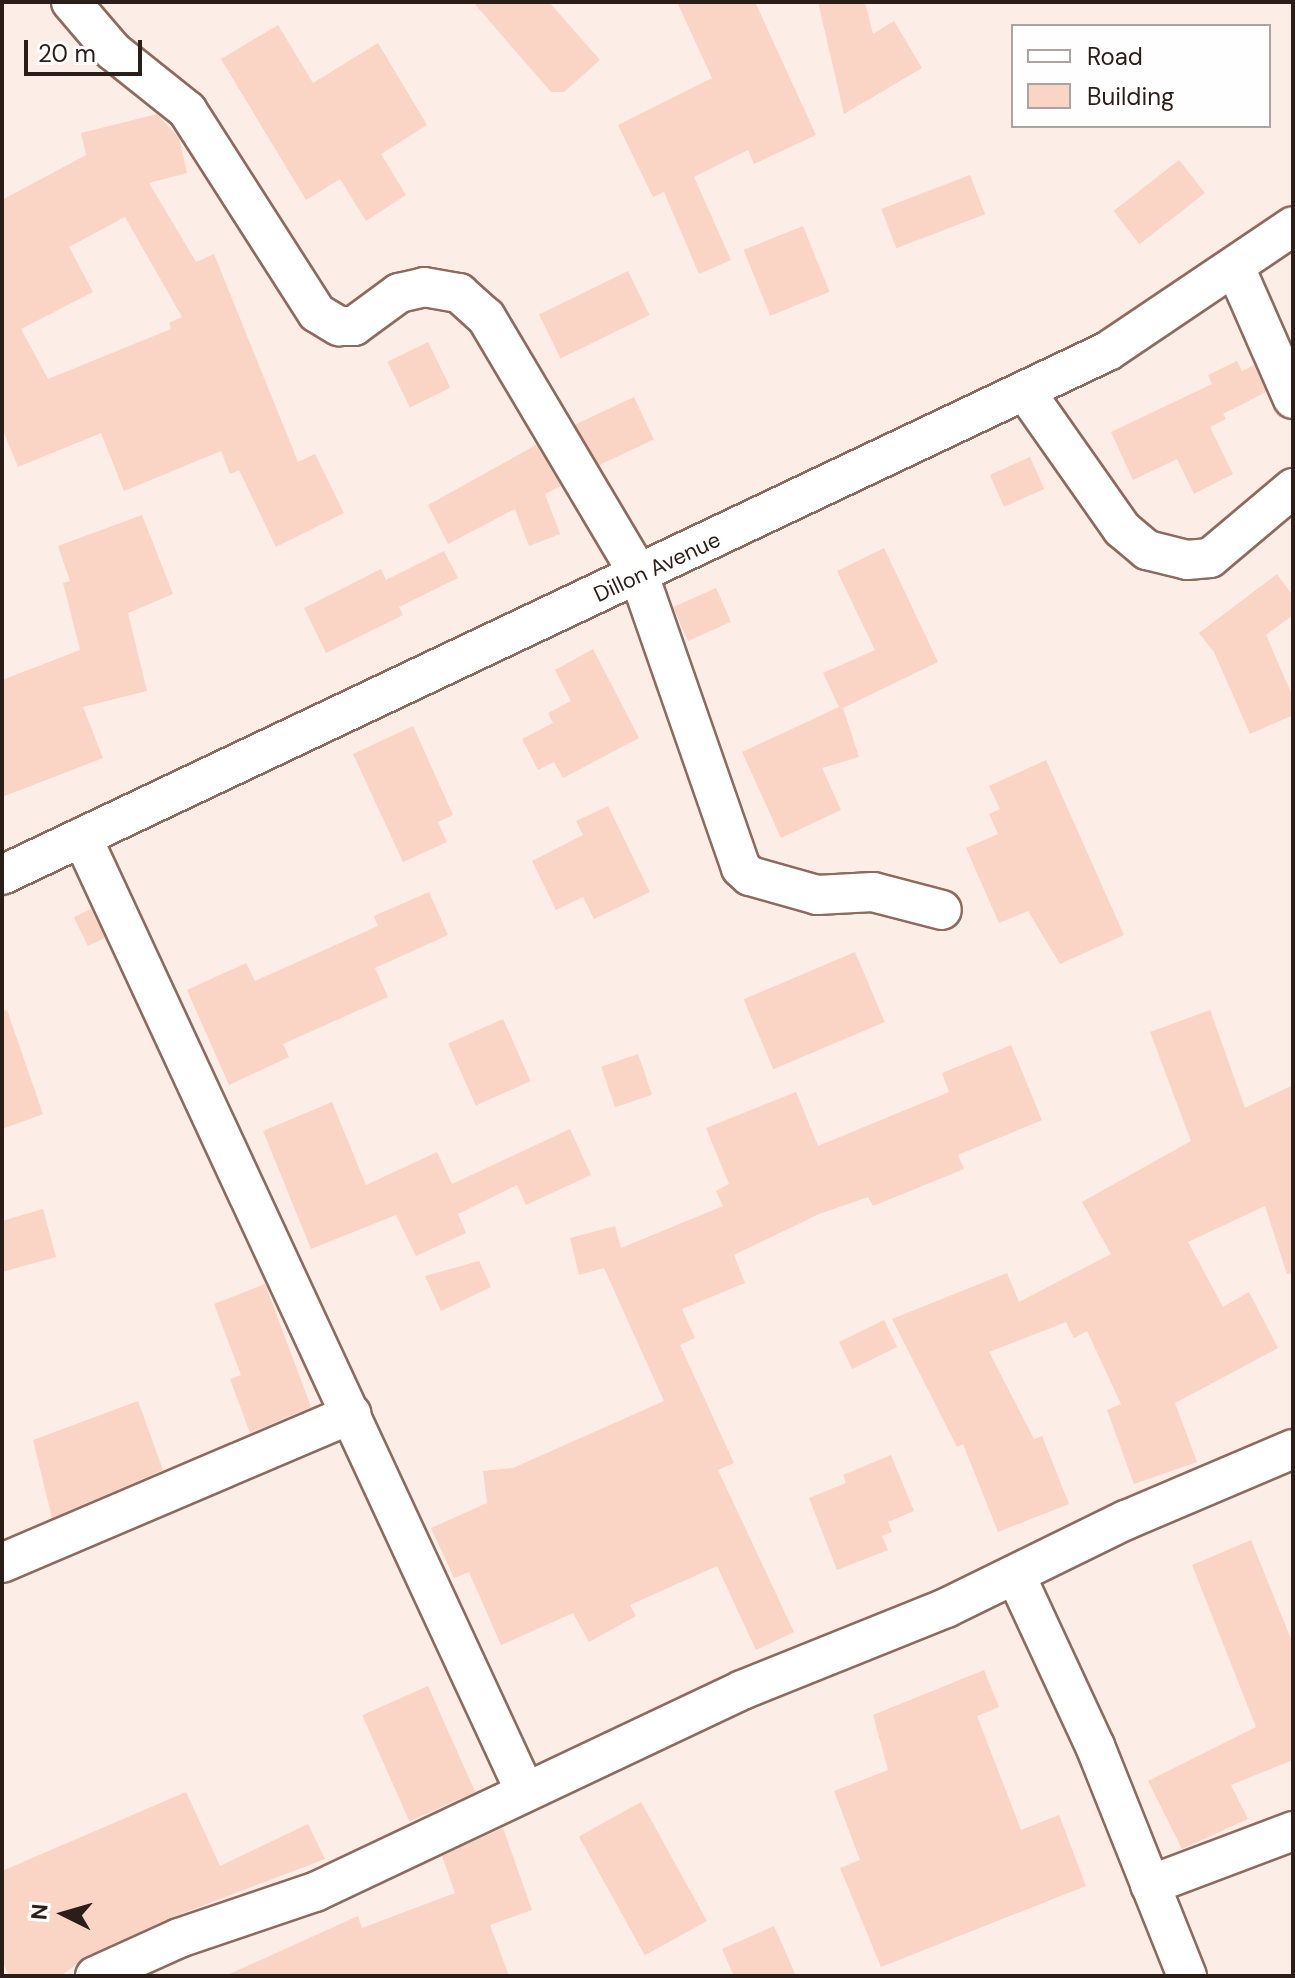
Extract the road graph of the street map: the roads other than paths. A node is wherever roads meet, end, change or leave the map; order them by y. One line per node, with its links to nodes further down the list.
1 (71, 2): 7 (street)
2 (1293, 226): 3 (street, Dillon Avenue)
3 (1235, 267): 4 (street, Dillon Avenue); 5 (street)
4 (1025, 391): 6 (street); 7 (street, Dillon Avenue)
5 (1293, 399)
6 (1293, 488)
7 (639, 575): 8 (street, Dillon Avenue); 10 (street)
8 (82, 837): 9 (street, Dillon Avenue); 11 (street)
9 (2, 875)
10 (942, 910)
11 (352, 1414): 13 (street); 15 (street)
12 (1293, 1449): 14 (street)
13 (2, 1563)
14 (1016, 1576): 15 (street); 17 (street)
15 (524, 1789): 18 (street)
16 (1293, 1831): 17 (street)
17 (1150, 1885): 19 (street)
18 (95, 1976)
19 (1187, 1976)

